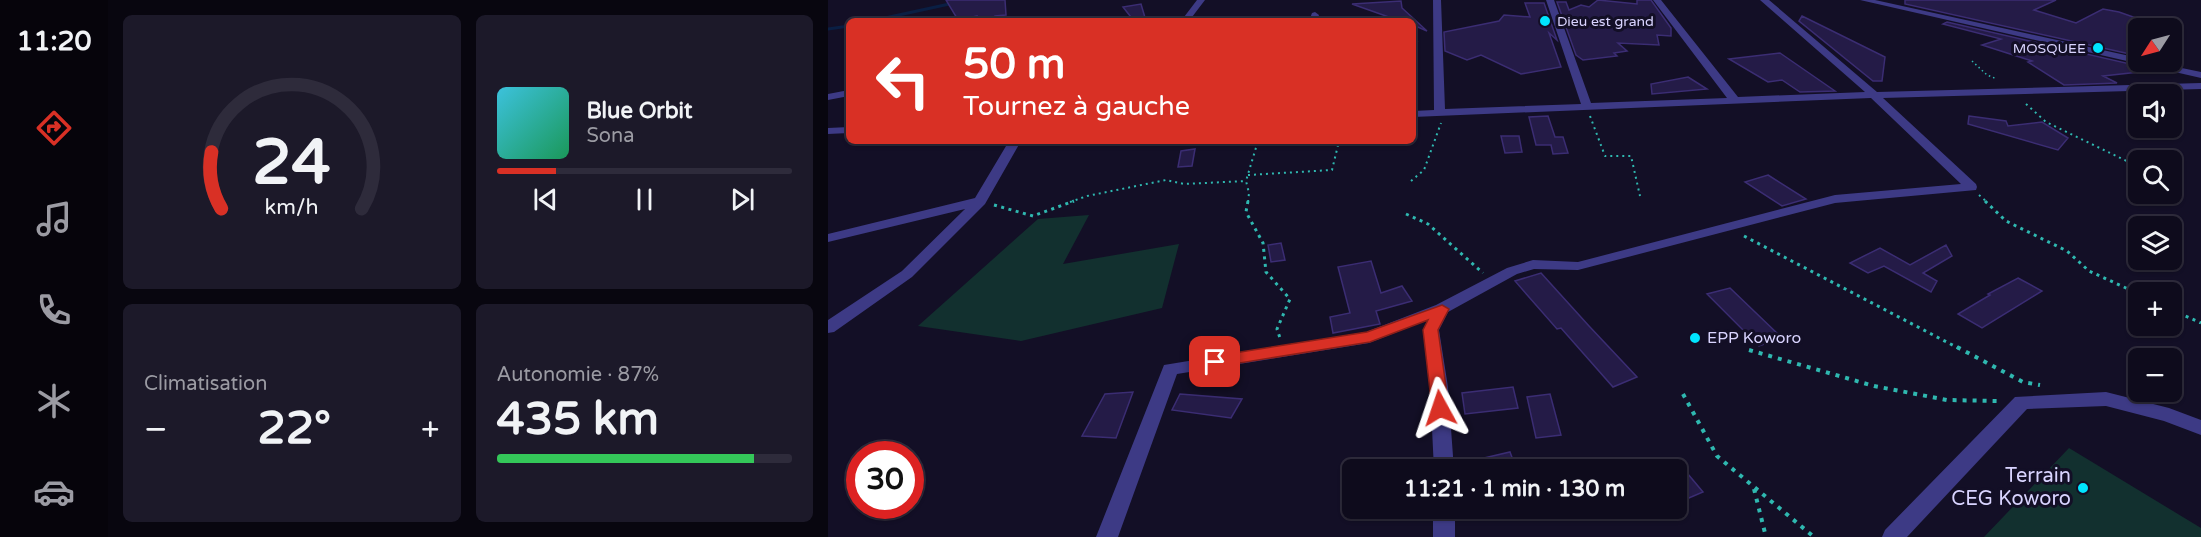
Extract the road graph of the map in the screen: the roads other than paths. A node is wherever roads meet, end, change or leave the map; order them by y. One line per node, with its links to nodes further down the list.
1 (1201, 0): 7 (street)
2 (1437, 0): 17 (street)
3 (1550, 0): 16 (street)
4 (1657, 0): 15 (street)
5 (1764, 0): 13 (street)
6 (1864, 0): 8 (street)
7 (1187, 18)
8 (2128, 58)
9 (2182, 71): 10 (street)
10 (2201, 75)
11 (2201, 86): 13 (street)
12 (846, 94): 14 (street)
13 (1874, 95): 15 (street); 24 (street)
14 (828, 97)
15 (1735, 101): 16 (street)
16 (1587, 107): 17 (street)
17 (1440, 113): 18 (street)
18 (1416, 114)
19 (846, 130): 20 (street)
20 (828, 131)
21 (1013, 144): 22 (street)
22 (980, 201): 23 (street); 25 (street)
23 (828, 238)
24 (1442, 309): 27 (street); 29 (street)
25 (828, 328)
26 (2201, 428): 31 (street)
27 (1443, 459)
28 (1444, 519): 30 (street)
29 (1107, 537)
30 (1444, 537)
31 (1893, 537)

